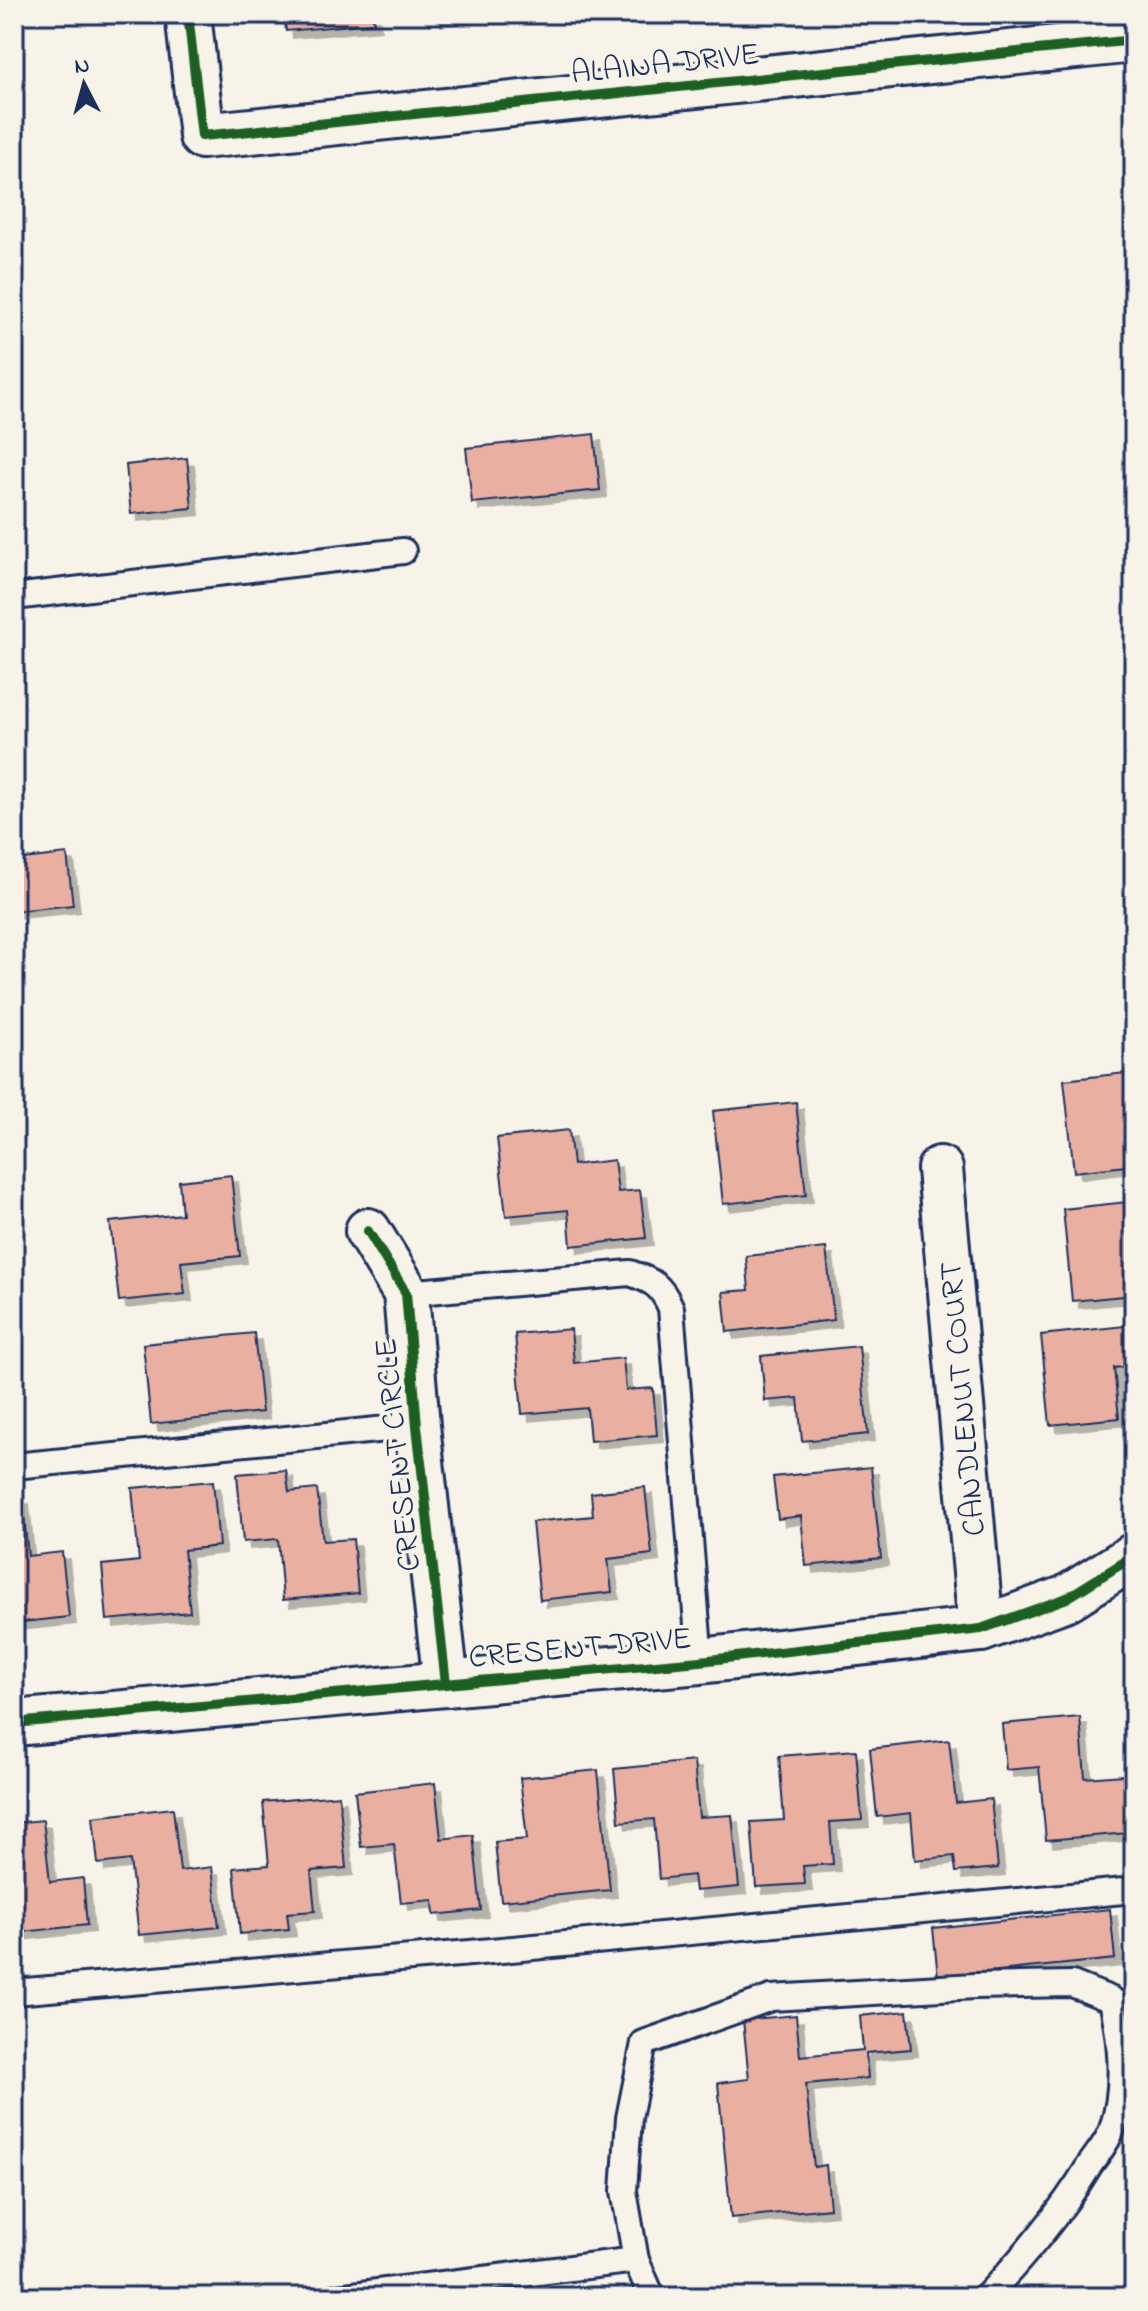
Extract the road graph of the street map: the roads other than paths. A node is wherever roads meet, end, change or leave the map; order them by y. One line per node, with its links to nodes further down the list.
1 (188, 14): 2 (street, ALAINA DRIVE)
2 (1134, 40)
3 (403, 551): 4 (lane)
4 (14, 597)
5 (940, 1169): 11 (street, CANDLENUT COURT)
6 (368, 1231): 7 (street, CRESENT CIRCLE)
7 (406, 1293): 8 (street, CRESENT CIRCLE); 12 (lane)
8 (417, 1426): 9 (lane); 13 (street, CRESENT CIRCLE)
9 (14, 1466)
10 (1134, 1556): 11 (street, CRESENT DRIVE)
11 (981, 1629): 12 (street, CRESENT DRIVE)
12 (700, 1661): 13 (street, CRESENT DRIVE)
13 (446, 1684): 14 (street, CRESENT DRIVE)
14 (14, 1723)
15 (1134, 1890): 16 (lane)
16 (14, 1992)
17 (1123, 2126): 18 (lane); 21 (lane)
18 (636, 2260): 19 (lane); 20 (lane)
19 (337, 2297)
20 (652, 2297)
21 (986, 2297)

